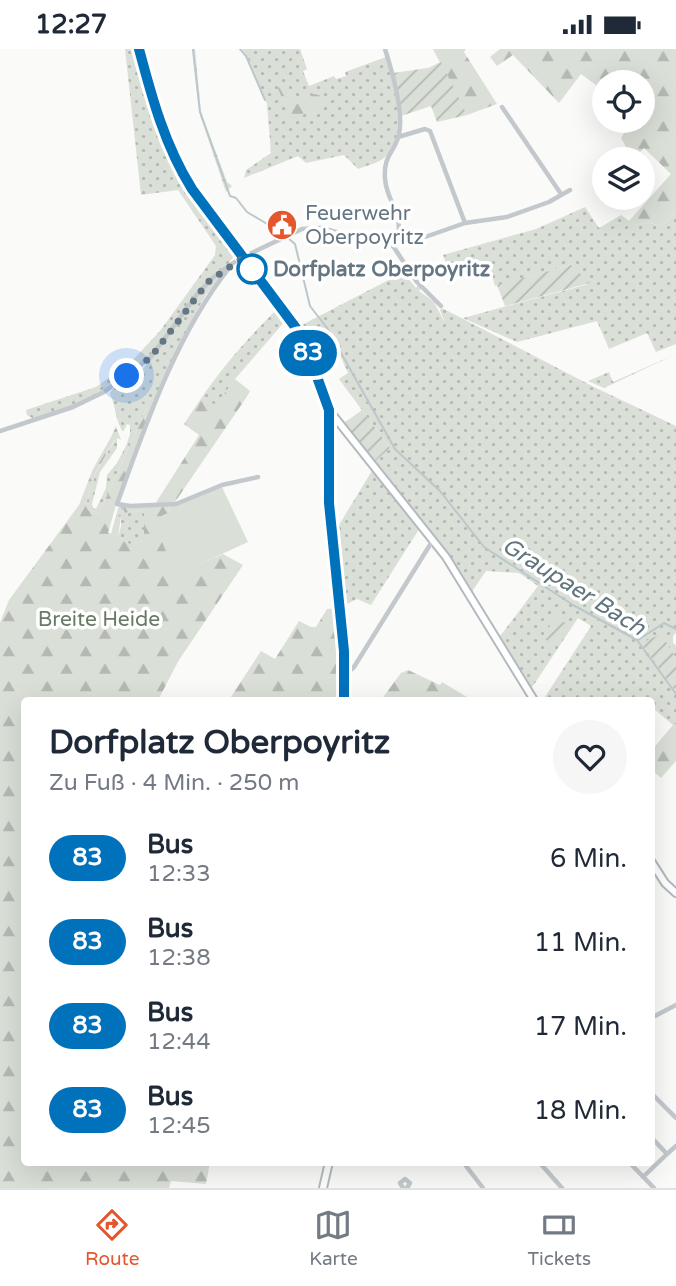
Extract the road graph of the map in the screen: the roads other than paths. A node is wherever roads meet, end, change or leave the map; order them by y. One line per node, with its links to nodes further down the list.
1 (139, 49): 10 (main road)
2 (385, 49): 4 (street)
3 (502, 107): 6 (street)
4 (398, 138): 7 (street); 8 (street)
5 (570, 190): 6 (street)
6 (561, 194): 7 (street)
7 (465, 223): 8 (street)
8 (398, 241): 9 (street)
9 (391, 243): 10 (street); 12 (street)
10 (244, 257): 11 (street); 13 (main road)
11 (232, 264): 14 (street); 15 (street)
12 (441, 306)
13 (329, 410): 16 (main road); 17 (main road)
14 (0, 431)
15 (258, 477)
16 (433, 540): 17 (street); 19 (main road)
17 (344, 676): 18 (main road)
18 (344, 697)
19 (532, 697)
20 (655, 867): 21 (main road)
21 (676, 893)
22 (676, 1005): 23 (street)
23 (655, 1017)
24 (655, 1097): 25 (street)
25 (676, 1118)
26 (655, 1141): 28 (street)
27 (676, 1146): 28 (street)
28 (667, 1154): 34 (street)
29 (328, 1166): 36 (main road)
30 (466, 1166): 37 (street)
31 (543, 1166): 38 (street)
32 (633, 1166): 35 (street)
33 (654, 1166): 35 (street)
34 (655, 1166)
35 (643, 1177): 39 (street)
36 (323, 1188)
37 (483, 1188)
38 (562, 1188)
39 (654, 1188)

